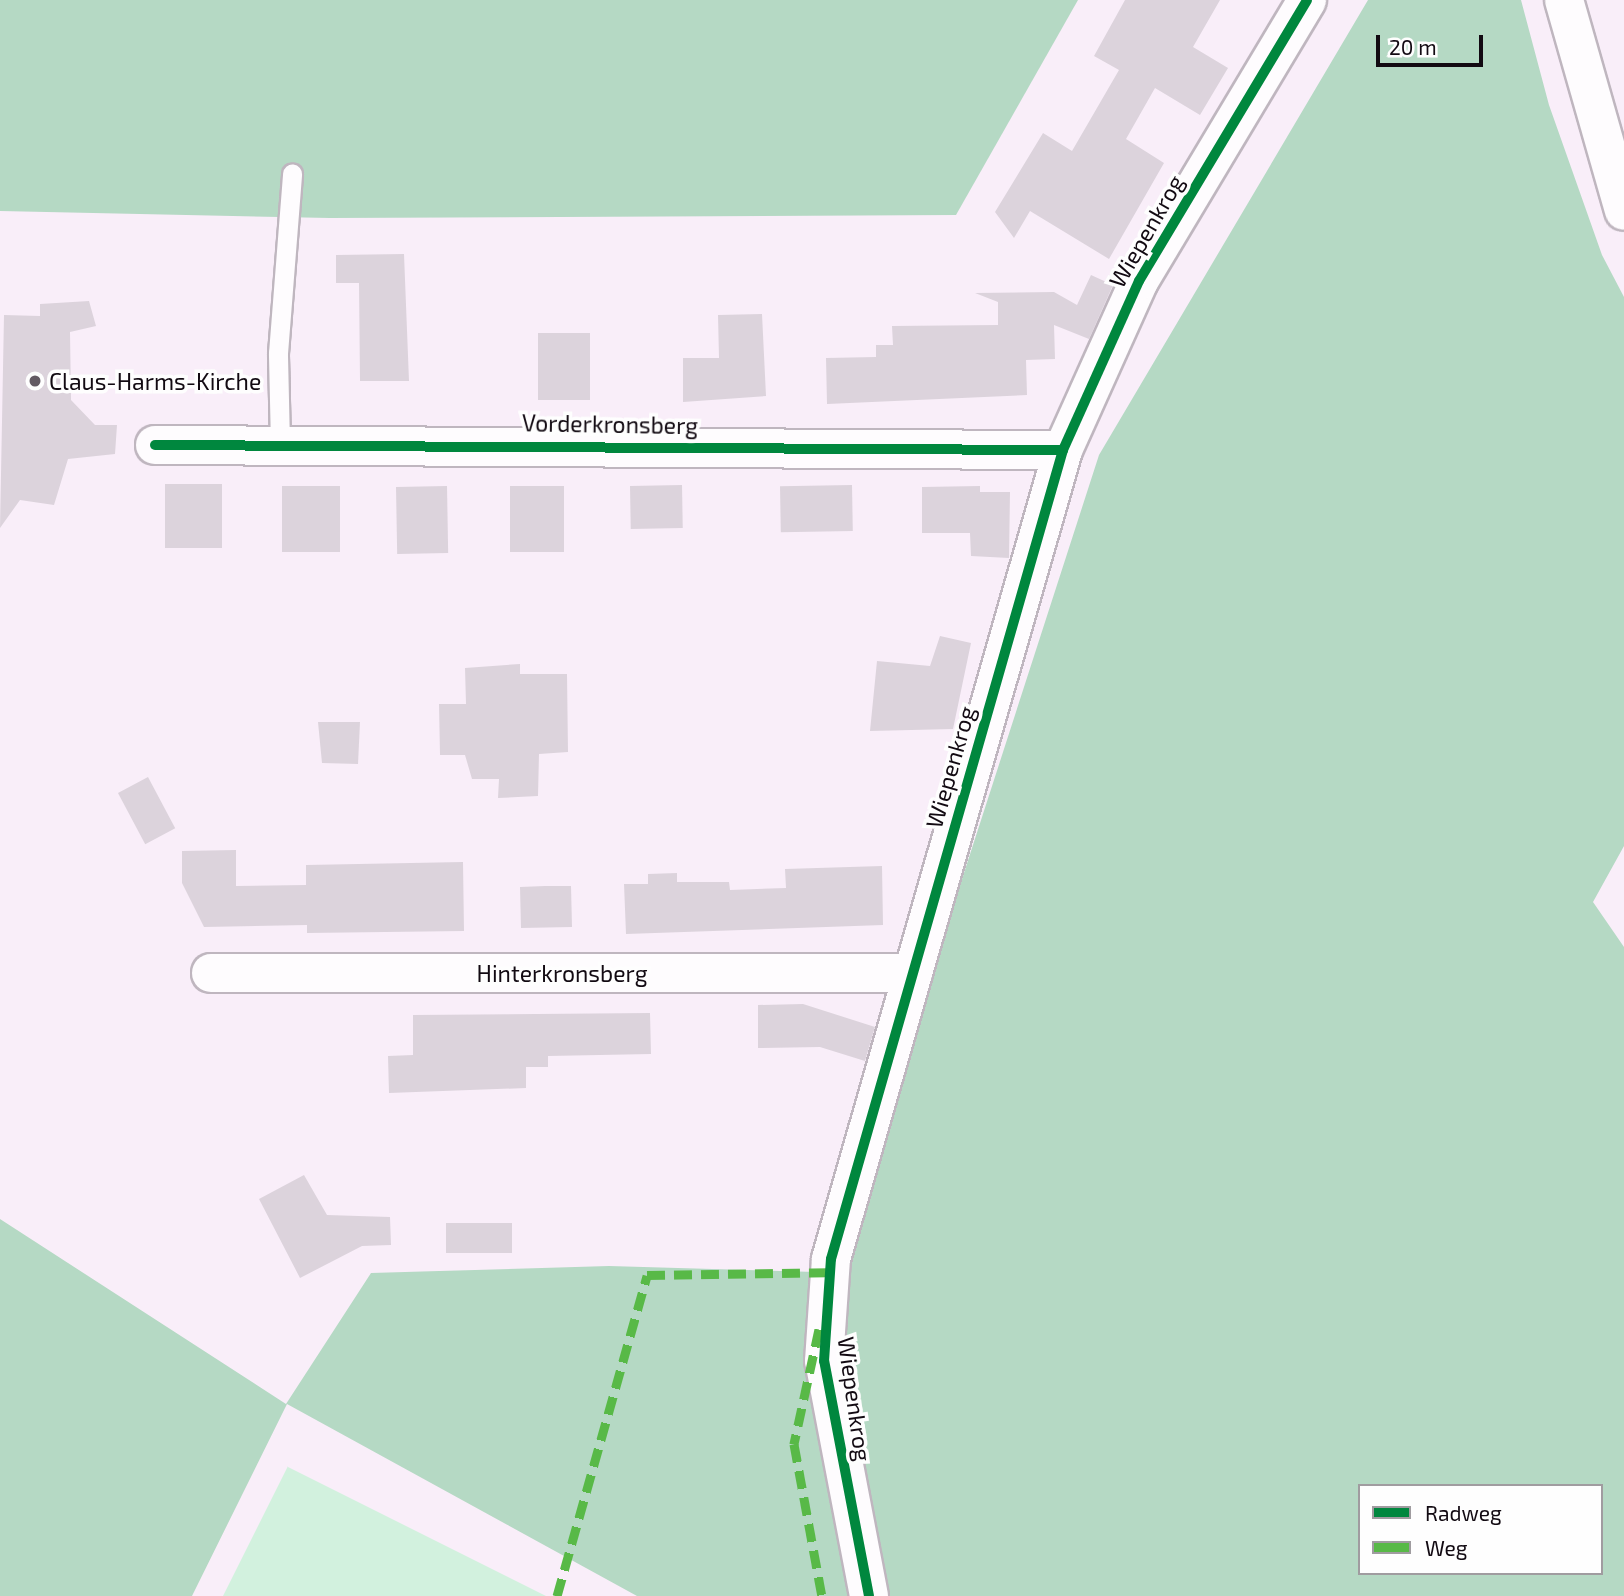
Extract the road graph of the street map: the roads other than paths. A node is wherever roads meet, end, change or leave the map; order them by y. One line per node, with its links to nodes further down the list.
1 (1307, 0): 7 (street, Wiepenkrog)
2 (1564, 0): 4 (street)
3 (292, 174): 5 (lane)
4 (1624, 211)
5 (280, 444): 6 (street, Vorderkronsberg); 7 (street, Vorderkronsberg)
6 (155, 445)
7 (1063, 450): 9 (street, Wiepenkrog)
8 (211, 972): 9 (street, Hinterkronsberg)
9 (913, 973): 10 (street, Wiepenkrog)
10 (869, 1596)

